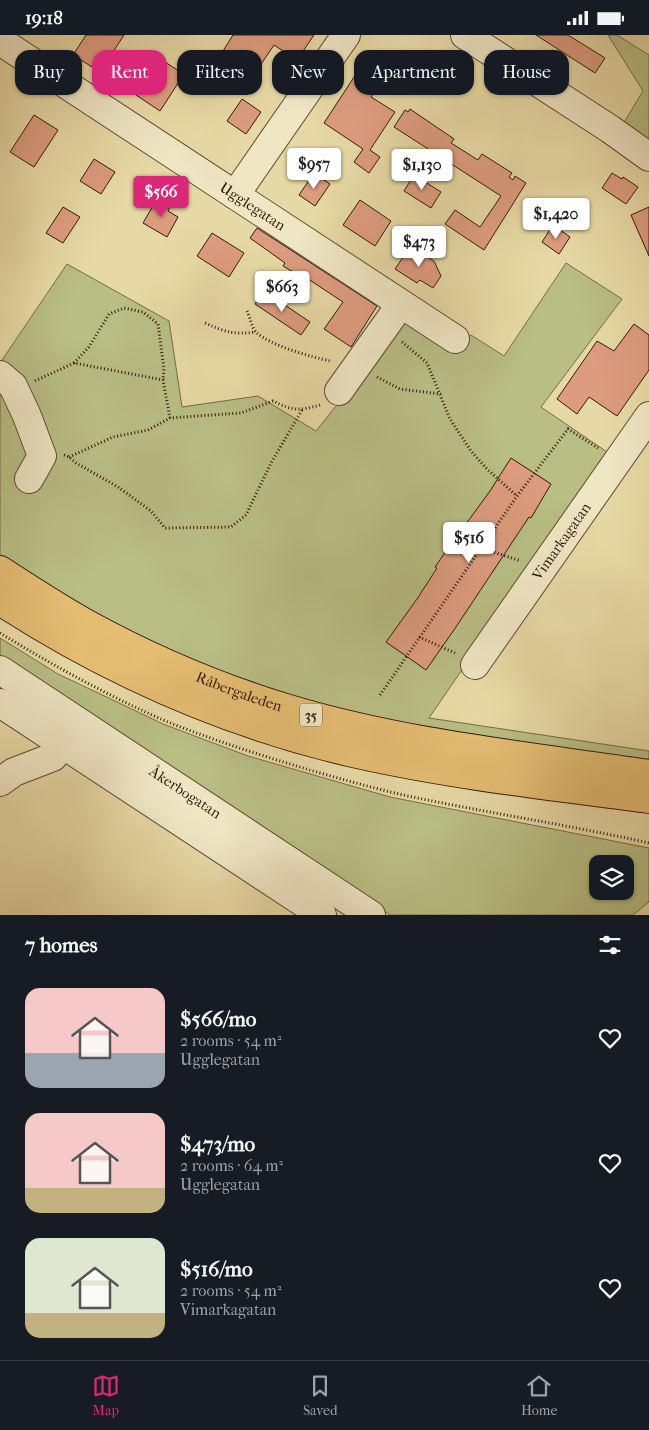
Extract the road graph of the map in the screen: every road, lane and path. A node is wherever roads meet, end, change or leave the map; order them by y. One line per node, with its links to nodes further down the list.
1 (346, 35): 5 (street)
2 (465, 35): 4 (street)
3 (0, 41): 5 (street, Ugglegatan)
4 (649, 157)
5 (235, 195): 6 (street, Ugglegatan)
6 (401, 304): 9 (street); 11 (street, Ugglegatan)
7 (247, 311): 10 (path)
8 (205, 323): 10 (path)
9 (384, 328): 13 (street); 17 (path)
10 (256, 332): 13 (path)
11 (455, 339)
12 (74, 363): 14 (path); 15 (path); 15 (path)
13 (356, 367): 16 (street); 17 (path)
14 (6, 380): 22 (street)
15 (163, 380): 20 (path)
16 (339, 391): 18 (path)
17 (441, 394): 23 (path)
18 (302, 411): 20 (path); 20 (path)
19 (649, 415): 21 (street, Vimarkagatan)
20 (170, 418)
21 (617, 461): 23 (path); 25 (street, Vimarkagatan)
22 (29, 479)
23 (518, 496): 24 (path)
24 (481, 548): 25 (path); 28 (path)
25 (542, 568): 29 (street, Vimarkagatan)
26 (0, 570): 34 (main road, Råbergaleden / 35)
27 (0, 601): 36 (main road, Råbergaleden / 35)
28 (419, 637): 29 (path); 31 (path)
29 (476, 664)
30 (0, 670): 38 (street, Åkerbogatan)
31 (380, 695)
32 (0, 703): 33 (street)
33 (64, 744): 35 (street); 37 (street)
34 (649, 774)
35 (0, 782)
36 (649, 799)
37 (322, 915)
38 (371, 915)

